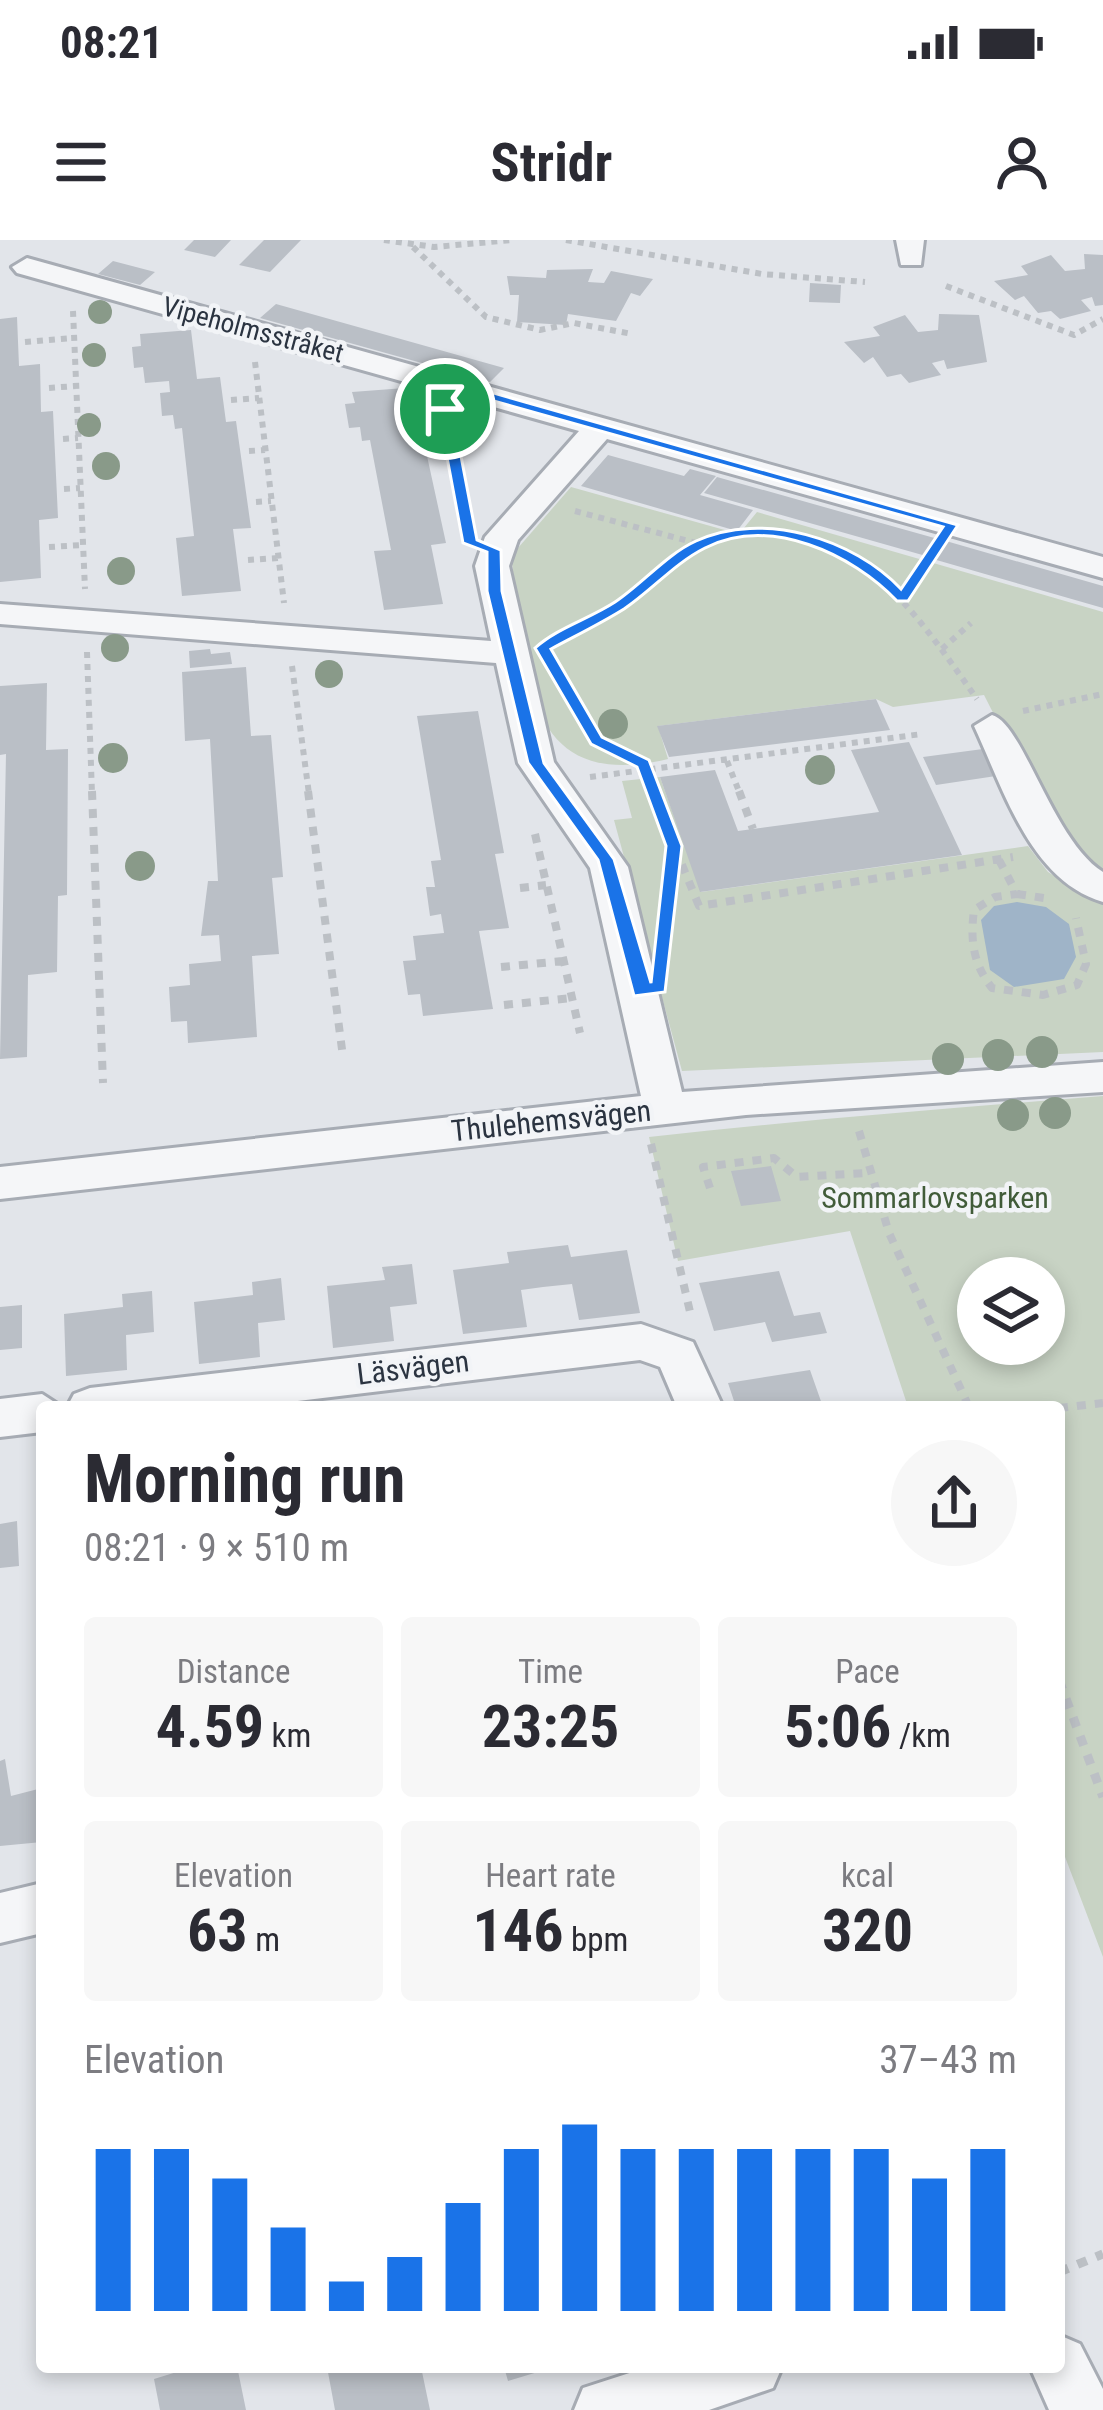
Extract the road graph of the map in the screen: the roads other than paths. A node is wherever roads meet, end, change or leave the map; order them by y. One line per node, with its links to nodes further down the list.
1 (27, 267): 2 (street, Vipeholmsstråket)
2 (601, 426): 3 (street, Vipeholmsstråket); 5 (street)
3 (1103, 568)
4 (0, 614): 5 (street)
5 (508, 653): 9 (street)
6 (996, 714): 7 (street)
7 (1103, 889)
8 (1103, 1077): 9 (street, Thulehemsvägen)
9 (657, 1123): 10 (street, Thulehemsvägen)
10 (0, 1183)
11 (140, 1401): 12 (street, Läsvägen)
12 (698, 1401)
13 (36, 1414): 14 (street)
14 (0, 1418)
15 (36, 1909): 16 (street)
16 (0, 1918)
17 (731, 2373): 19 (street)
18 (1063, 2373): 20 (street)
19 (605, 2410)
20 (1081, 2410)

